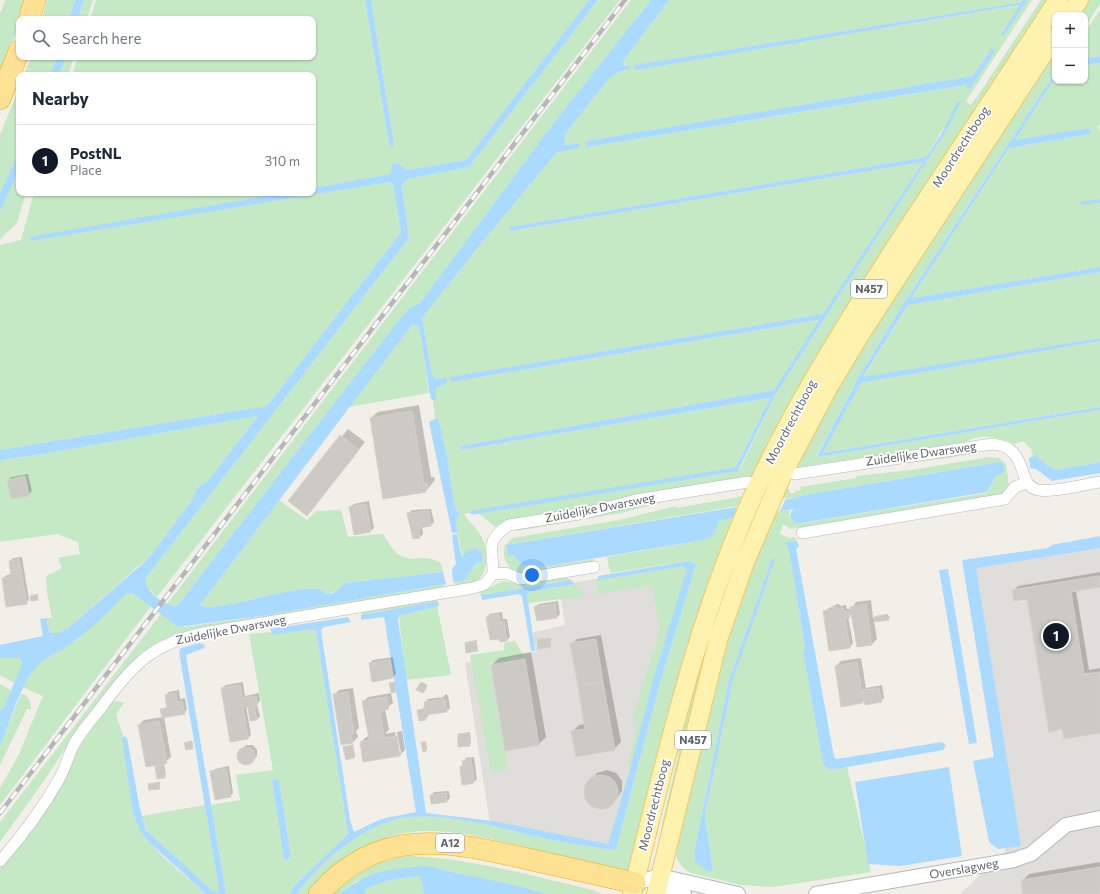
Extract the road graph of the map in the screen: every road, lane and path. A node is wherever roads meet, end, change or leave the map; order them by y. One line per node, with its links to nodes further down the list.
1 (35, 0): 5 (highway)
2 (1058, 0): 19 (main road, Moordrechtboog / N457)
3 (1079, 0): 4 (main road)
4 (1071, 12)
5 (30, 16)
6 (1052, 41): 18 (main road, Moordrechtboog / N457)
7 (16, 59): 8 (highway)
8 (0, 99)
9 (795, 474): 11 (street, Zuidelijke Dwarsweg)
10 (748, 482): 15 (street, Zuidelijke Dwarsweg)
11 (1026, 482): 12 (street); 13 (street)
12 (1100, 482)
13 (802, 533)
14 (594, 567): 15 (street)
15 (493, 574): 17 (street, Zuidelijke Dwarsweg)
16 (1100, 818): 23 (street, Overslagweg)
17 (0, 861)
18 (658, 886): 19 (main road); 21 (street); 22 (street)
19 (633, 888): 20 (highway, A12)
20 (319, 894)
21 (684, 894)
22 (738, 894)
23 (816, 894)

